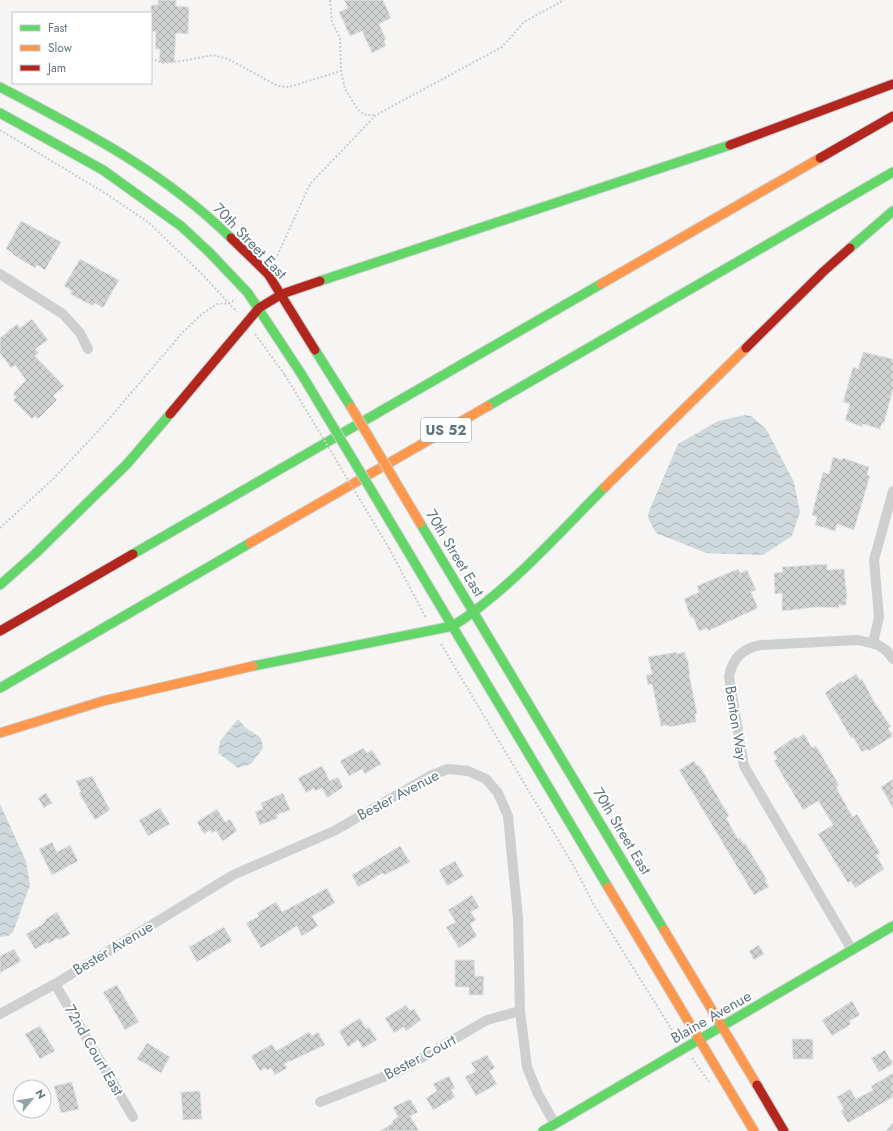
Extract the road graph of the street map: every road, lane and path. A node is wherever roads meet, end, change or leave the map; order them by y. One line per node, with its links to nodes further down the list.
1 (330, 0): 4 (path)
2 (564, 0): 8 (path)
3 (152, 59): 4 (path)
4 (341, 71): 8 (path)
5 (893, 84): 16 (main road)
6 (0, 87): 14 (main road, 70th Street East)
7 (0, 113): 15 (main road)
8 (376, 115): 14 (path)
9 (893, 116): 26 (main road)
10 (0, 130): 17 (path)
11 (893, 172): 30 (main road, US 52)
12 (893, 211): 24 (main road)
13 (0, 274): 20 (street)
14 (268, 274): 16 (main road, 70th Street East)
15 (248, 293): 17 (path); 18 (main road)
16 (282, 294): 18 (main road); 24 (main road, 70th Street East, bridge)
17 (229, 302): 19 (path); 22 (path)
18 (259, 308): 19 (main road); 25 (main road, bridge)
19 (246, 323): 23 (main road); 27 (path, bridge)
20 (88, 349)
21 (893, 491): 28 (street)
22 (0, 528)
23 (0, 585)
24 (475, 612): 25 (main road); 37 (main road, 70th Street East)
25 (453, 626): 27 (main road); 38 (main road)
26 (0, 631)
27 (433, 631): 31 (main road); 39 (path)
28 (874, 643): 29 (street, Benton Way); 33 (street, Benton Way)
29 (893, 659)
30 (0, 688)
31 (0, 733)
32 (893, 926): 33 (main road, Blaine Avenue)
33 (852, 950): 37 (main road, Blaine Avenue)
34 (55, 984): 35 (street, Bester Avenue); 36 (street, Bester Avenue); 42 (street, 72nd Court East)
35 (520, 1011): 41 (street, Bester Court); 43 (street, Bester Avenue)
36 (0, 1014)
37 (722, 1027): 38 (main road, Blaine Avenue); 47 (main road, 70th Street East)
38 (700, 1040): 39 (main road, Blaine Avenue); 46 (main road)
39 (685, 1048): 40 (path); 43 (main road, Blaine Avenue)
40 (710, 1085)
41 (320, 1102)
42 (133, 1117)
43 (555, 1124): 45 (main road, Blaine Avenue)
44 (893, 1126): 48 (lane)
45 (543, 1131)
46 (754, 1131)
47 (784, 1131)
48 (889, 1131)

